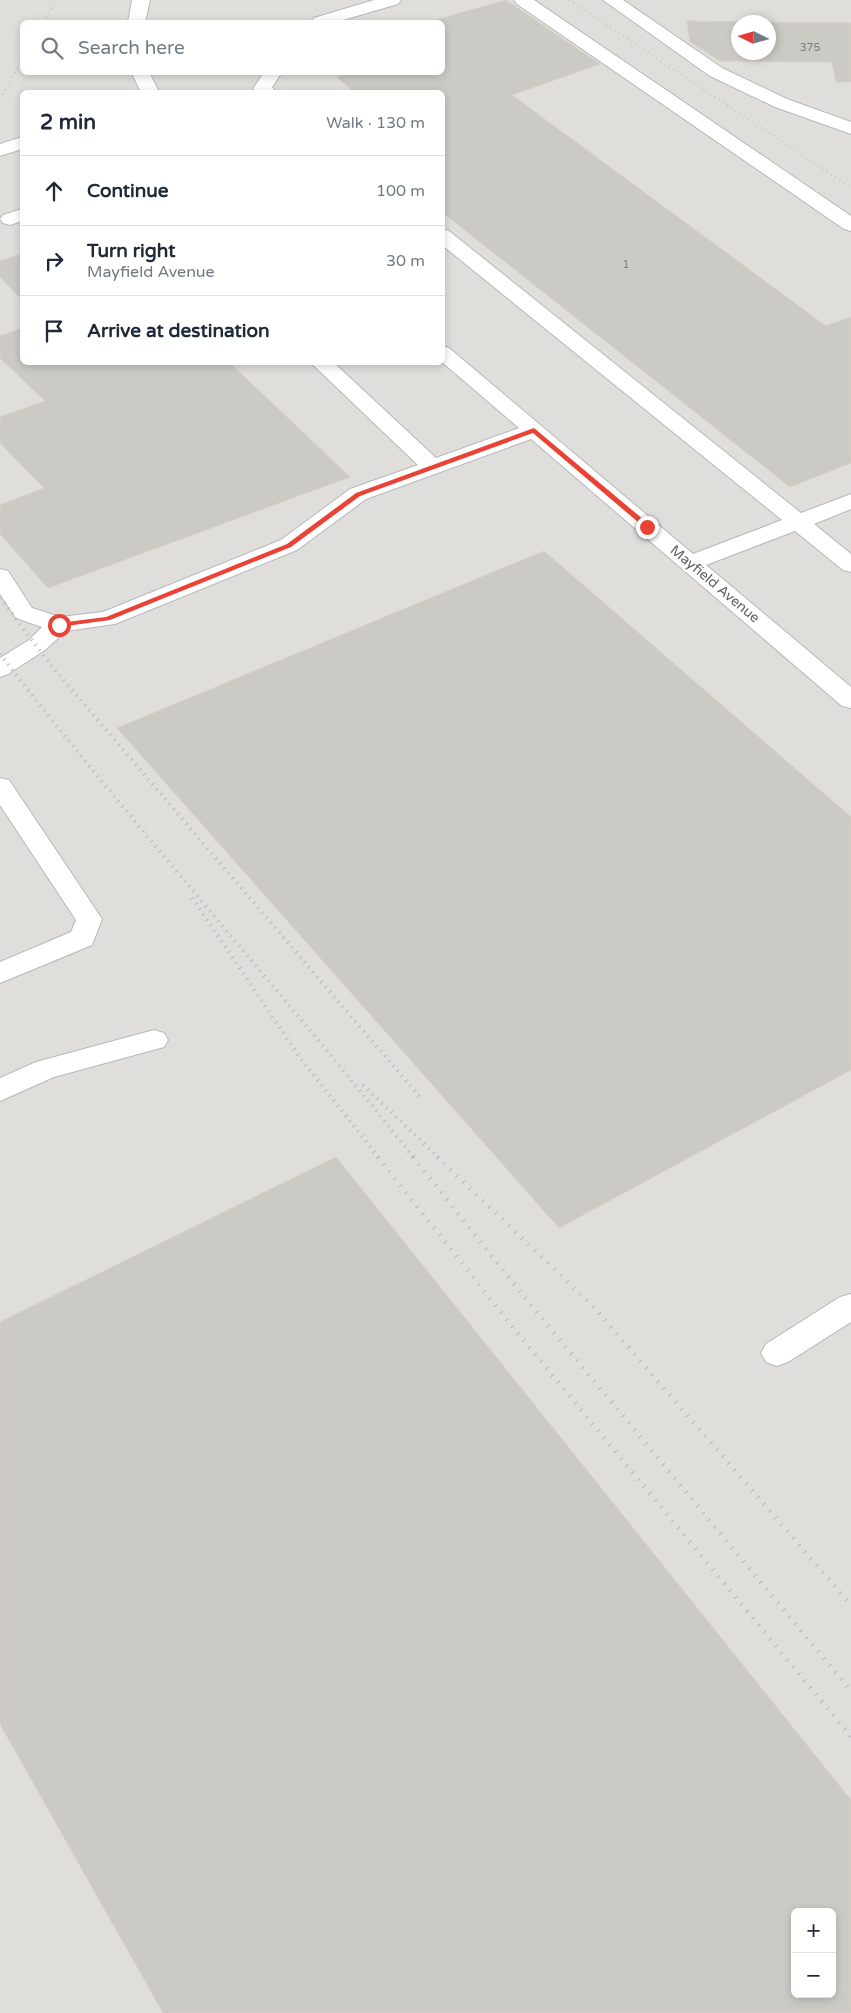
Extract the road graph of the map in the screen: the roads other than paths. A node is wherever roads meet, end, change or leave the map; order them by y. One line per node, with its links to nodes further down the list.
1 (141, 0): 5 (lane)
2 (392, 0): 6 (lane)
3 (523, 0): 14 (lane)
4 (612, 0): 11 (lane)
5 (137, 20)
6 (327, 20)
7 (142, 75): 9 (lane)
8 (272, 75): 10 (lane)
9 (149, 90)
10 (264, 90)
11 (851, 128)
12 (20, 144): 13 (lane)
13 (0, 150)
14 (851, 225)
15 (445, 237): 21 (lane)
16 (445, 355): 18 (lane, Mayfield Avenue)
17 (323, 365): 19 (lane)
18 (534, 430): 19 (lane); 22 (lane, Mayfield Avenue)
19 (433, 467): 25 (lane)
20 (851, 501): 21 (lane)
21 (798, 522): 22 (lane); 23 (lane)
22 (690, 563): 27 (lane, Mayfield Avenue)
23 (851, 565)
24 (0, 576): 25 (lane)
25 (59, 625): 26 (lane)
26 (0, 669)
27 (851, 700)
28 (0, 786): 29 (lane)
29 (0, 973)
30 (154, 1040): 31 (lane)
31 (0, 1090)
32 (851, 1306): 33 (lane)
33 (777, 1353)

